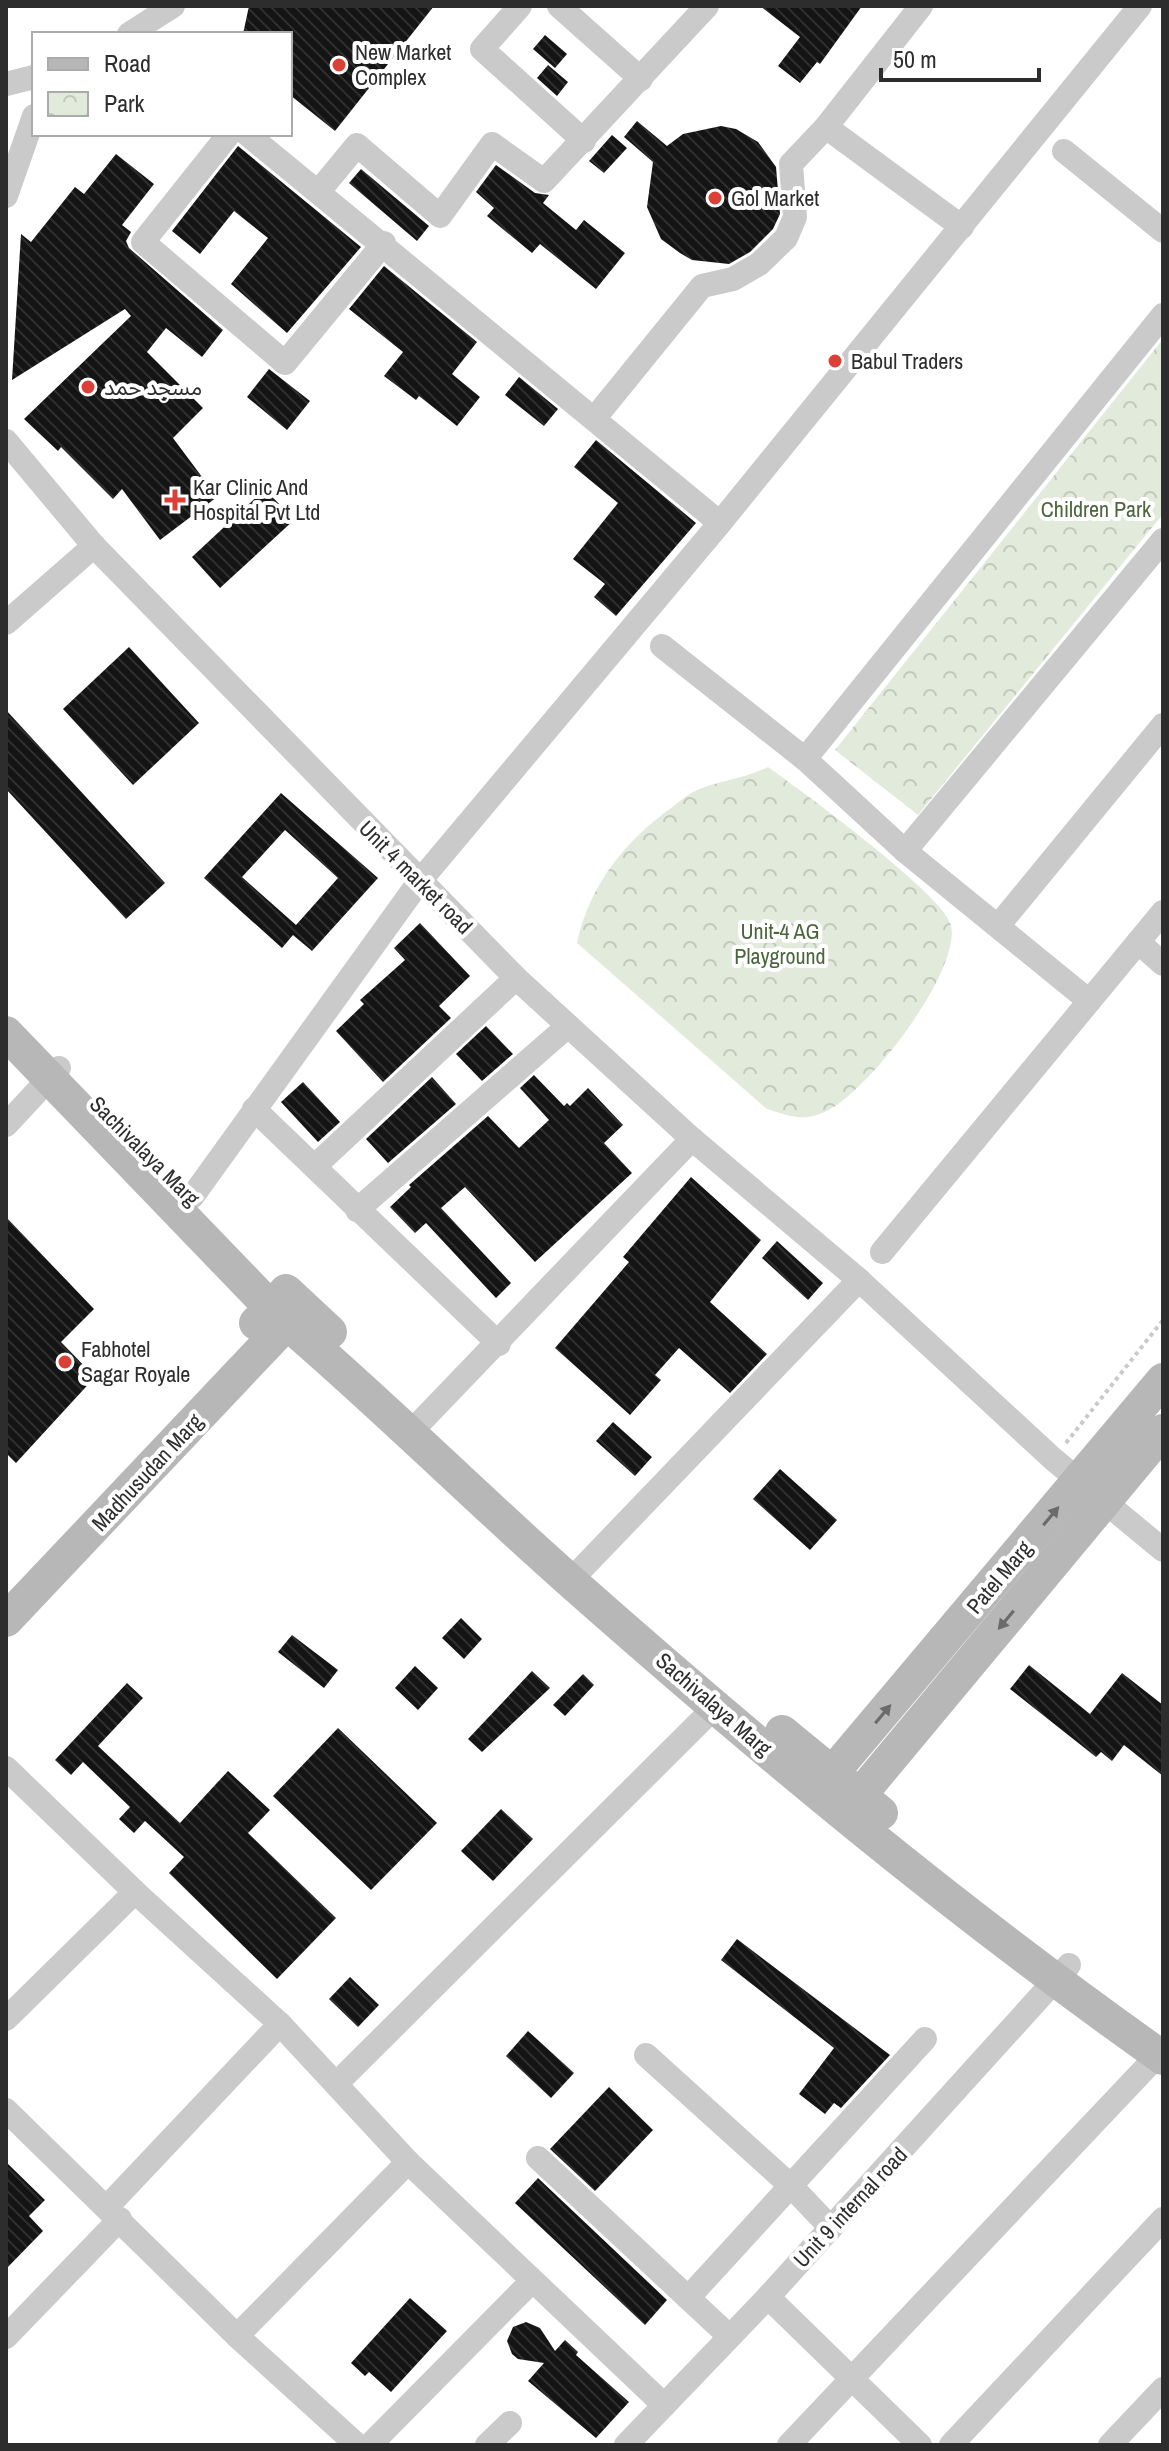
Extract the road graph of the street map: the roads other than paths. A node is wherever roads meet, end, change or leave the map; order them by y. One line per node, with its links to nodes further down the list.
1 (173, 6): 7 (street)
2 (520, 6): 15 (street)
3 (559, 6): 9 (street)
4 (707, 6): 9 (street)
5 (921, 6): 12 (street)
6 (1140, 6): 19 (street)
7 (132, 32)
8 (32, 78): 10 (street)
9 (641, 79): 15 (street)
10 (6, 84)
11 (32, 122): 18 (street)
12 (826, 127): 19 (street); 23 (street)
13 (227, 136): 21 (street)
14 (250, 136): 17 (street)
15 (584, 141): 17 (street)
16 (1064, 151): 20 (street)
17 (319, 191): 21 (street)
18 (6, 196)
19 (962, 227): 25 (street)
20 (1163, 231)
21 (384, 243): 23 (street)
22 (1163, 315): 31 (street)
23 (594, 419): 25 (street)
24 (6, 441): 27 (street, Unit 4 market road)
25 (720, 523): 33 (street)
26 (1163, 540): 32 (street)
27 (94, 546): 28 (street); 33 (street, Unit 4 market road)
28 (6, 623)
29 (662, 646): 31 (street)
30 (1163, 725): 35 (street)
31 (805, 759): 32 (street)
32 (905, 851): 35 (street)
33 (419, 882): 38 (street, Unit 4 market road); 44 (street)
34 (1163, 912): 36 (street)
35 (998, 926): 39 (street)
36 (1138, 942): 37 (street); 39 (street)
37 (1163, 964)
38 (516, 978): 41 (street, Unit 4 market road); 47 (street)
39 (1088, 1000): 50 (street)
40 (6, 1011): 43 (main road, Sachivalaya Marg)
41 (568, 1026): 46 (street, Unit 4 market road); 49 (street)
42 (6, 1033): 43 (main road, Sachivalaya Marg)
43 (54, 1073): 45 (street); 48 (main road, Sachivalaya Marg); 52 (main road, Sachivalaya Marg)
44 (254, 1109): 47 (street); 48 (street)
45 (6, 1125)
46 (692, 1139): 51 (street, Unit 4 market road); 53 (street)
47 (315, 1166): 49 (street)
48 (192, 1197): 52 (main road, Sachivalaya Marg)
49 (357, 1210): 53 (street)
50 (882, 1252)
51 (859, 1280): 57 (street, Unit 4 market road); 59 (street)
52 (287, 1307): 55 (main road, Sachivalaya Marg); 60 (main road, Madhusudan Marg); 61 (main road, Madhusudan Marg)
53 (499, 1344): 55 (street)
54 (1163, 1380): 57 (main road, Patel Marg)
55 (416, 1425): 59 (main road, Sachivalaya Marg)
56 (1163, 1431): 57 (main road, Patel Marg)
57 (1093, 1490): 58 (street, Unit 4 market road); 64 (main road, Patel Marg, one-way to 57); 65 (main road, Patel Marg, one-way to 65)
58 (1163, 1550)
59 (576, 1573): 62 (main road, Sachivalaya Marg); 64 (main road, Sachivalaya Marg)
60 (6, 1588)
61 (6, 1620)
62 (717, 1705): 64 (main road, Sachivalaya Marg); 73 (street)
63 (6, 1768): 66 (street)
64 (825, 1783): 65 (main road, Sachivalaya Marg)
65 (852, 1805): 67 (main road, Sachivalaya Marg)
66 (135, 1892): 68 (street); 69 (street)
67 (1063, 1973): 71 (main road, Sachivalaya Marg); 80 (street, Unit 9 internal road)
68 (6, 2019)
69 (280, 2024): 73 (street); 78 (street)
70 (925, 2039): 77 (street)
71 (1161, 2050): 87 (street)
72 (646, 2055): 77 (street)
73 (337, 2083): 76 (street)
74 (6, 2110): 78 (street)
75 (538, 2158): 83 (street)
76 (408, 2162): 81 (street); 84 (street)
77 (791, 2186): 80 (street); 83 (street)
78 (114, 2213): 84 (street); 86 (street)
79 (1163, 2219): 97 (street)
80 (831, 2228): 82 (street, Unit 9 internal road)
81 (531, 2282): 89 (street); 92 (street)
82 (768, 2297): 85 (street, Unit 9 internal road); 87 (street)
83 (688, 2298): 85 (street)
84 (237, 2336): 91 (street)
85 (729, 2336): 89 (street, Unit 9 internal road)
86 (6, 2337)
87 (851, 2379): 95 (street); 96 (street)
88 (1163, 2389): 98 (street)
89 (664, 2405): 94 (street, Unit 9 internal road)
90 (510, 2423): 93 (street)
91 (357, 2445)
92 (370, 2445)
93 (487, 2445)
94 (626, 2445)
95 (789, 2445)
96 (920, 2445)
97 (951, 2445)
98 (1110, 2445)

